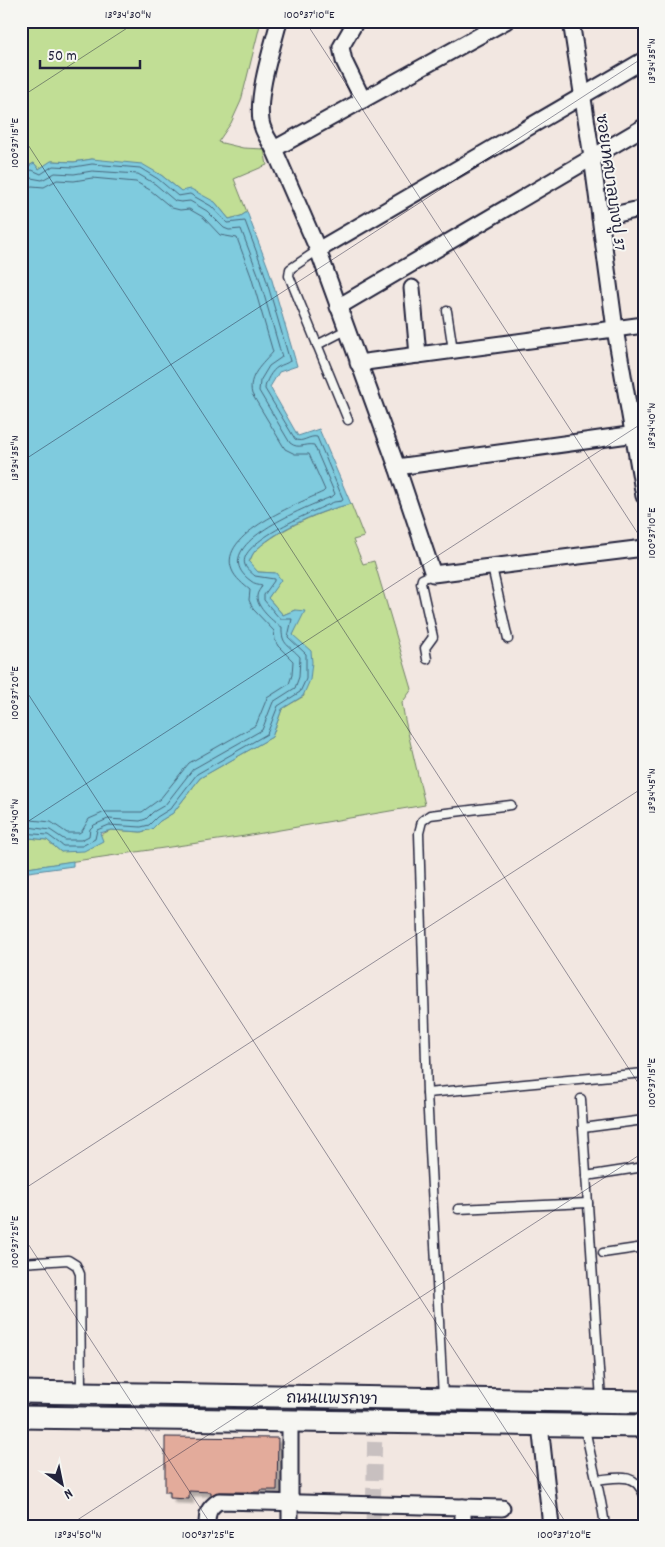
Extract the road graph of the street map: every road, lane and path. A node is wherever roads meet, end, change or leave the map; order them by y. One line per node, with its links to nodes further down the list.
1 (279, 21): 9 (street)
2 (356, 21): 7 (street)
3 (506, 21): 7 (street)
4 (572, 21): 6 (street, ซอยเทศบาลบางปู 37)
5 (644, 60): 6 (street)
6 (582, 95): 10 (street, ซอยเทศบาลบางปู 37); 13 (street)
7 (363, 100): 9 (street)
8 (644, 127): 10 (street)
9 (274, 149): 13 (street)
10 (592, 157): 12 (street, ซอยเทศบาลบางปู 37); 15 (street)
11 (644, 208): 12 (street)
12 (600, 218): 18 (street, ซอยเทศบาลบางปู 37)
13 (318, 250): 15 (street); 20 (lane)
14 (412, 288): 22 (street)
15 (338, 307): 19 (street)
16 (447, 311): 21 (lane)
17 (644, 325): 18 (street)
18 (614, 329): 21 (street); 25 (street, ซอยเทศบาลบางปู 37)
19 (346, 330): 20 (lane); 23 (street)
20 (317, 344): 24 (lane)
21 (453, 350): 22 (street)
22 (418, 355): 23 (street)
23 (358, 363): 26 (street)
24 (348, 420)
25 (639, 433): 26 (street); 27 (street, ซอยเทศบาลบางปู 37)
26 (397, 467): 30 (street)
27 (644, 496)
28 (644, 548): 29 (street)
29 (492, 567): 30 (street); 31 (lane)
30 (433, 574): 32 (lane)
31 (508, 639)
32 (426, 659)
33 (510, 805): 35 (lane)
34 (644, 1073): 35 (lane)
35 (427, 1093): 48 (lane)
36 (581, 1099): 38 (lane)
37 (644, 1120): 38 (lane)
38 (583, 1128): 40 (lane)
39 (644, 1167): 40 (lane)
40 (586, 1176): 41 (lane)
41 (588, 1203): 42 (lane); 49 (lane)
42 (458, 1209)
43 (644, 1247): 44 (lane)
44 (603, 1253)
45 (21, 1263): 47 (lane)
46 (21, 1392): 47 (main road, ถนนแพรกษา)
47 (80, 1393): 48 (main road, ถนนแพรกษา)
48 (443, 1399): 49 (main road, ถนนแพรกษา)
49 (601, 1402): 50 (main road, ถนนแพรกษา)
50 (644, 1402)
51 (21, 1417): 52 (main road, ถนนแพรกษา)
52 (290, 1421): 53 (main road, ถนนแพรกษา); 58 (street)
53 (540, 1425): 54 (main road, ถนนแพรกษา); 64 (street)
54 (585, 1426): 55 (main road, ถนนแพรกษา); 56 (lane)
55 (644, 1426)
56 (596, 1480): 57 (lane); 65 (lane)
57 (644, 1494)
58 (290, 1502): 59 (street); 61 (street); 62 (street)
59 (463, 1507): 60 (street); 63 (street)
60 (502, 1508)
61 (207, 1526)
62 (290, 1526)
63 (464, 1526)
64 (551, 1526)
65 (605, 1526)

